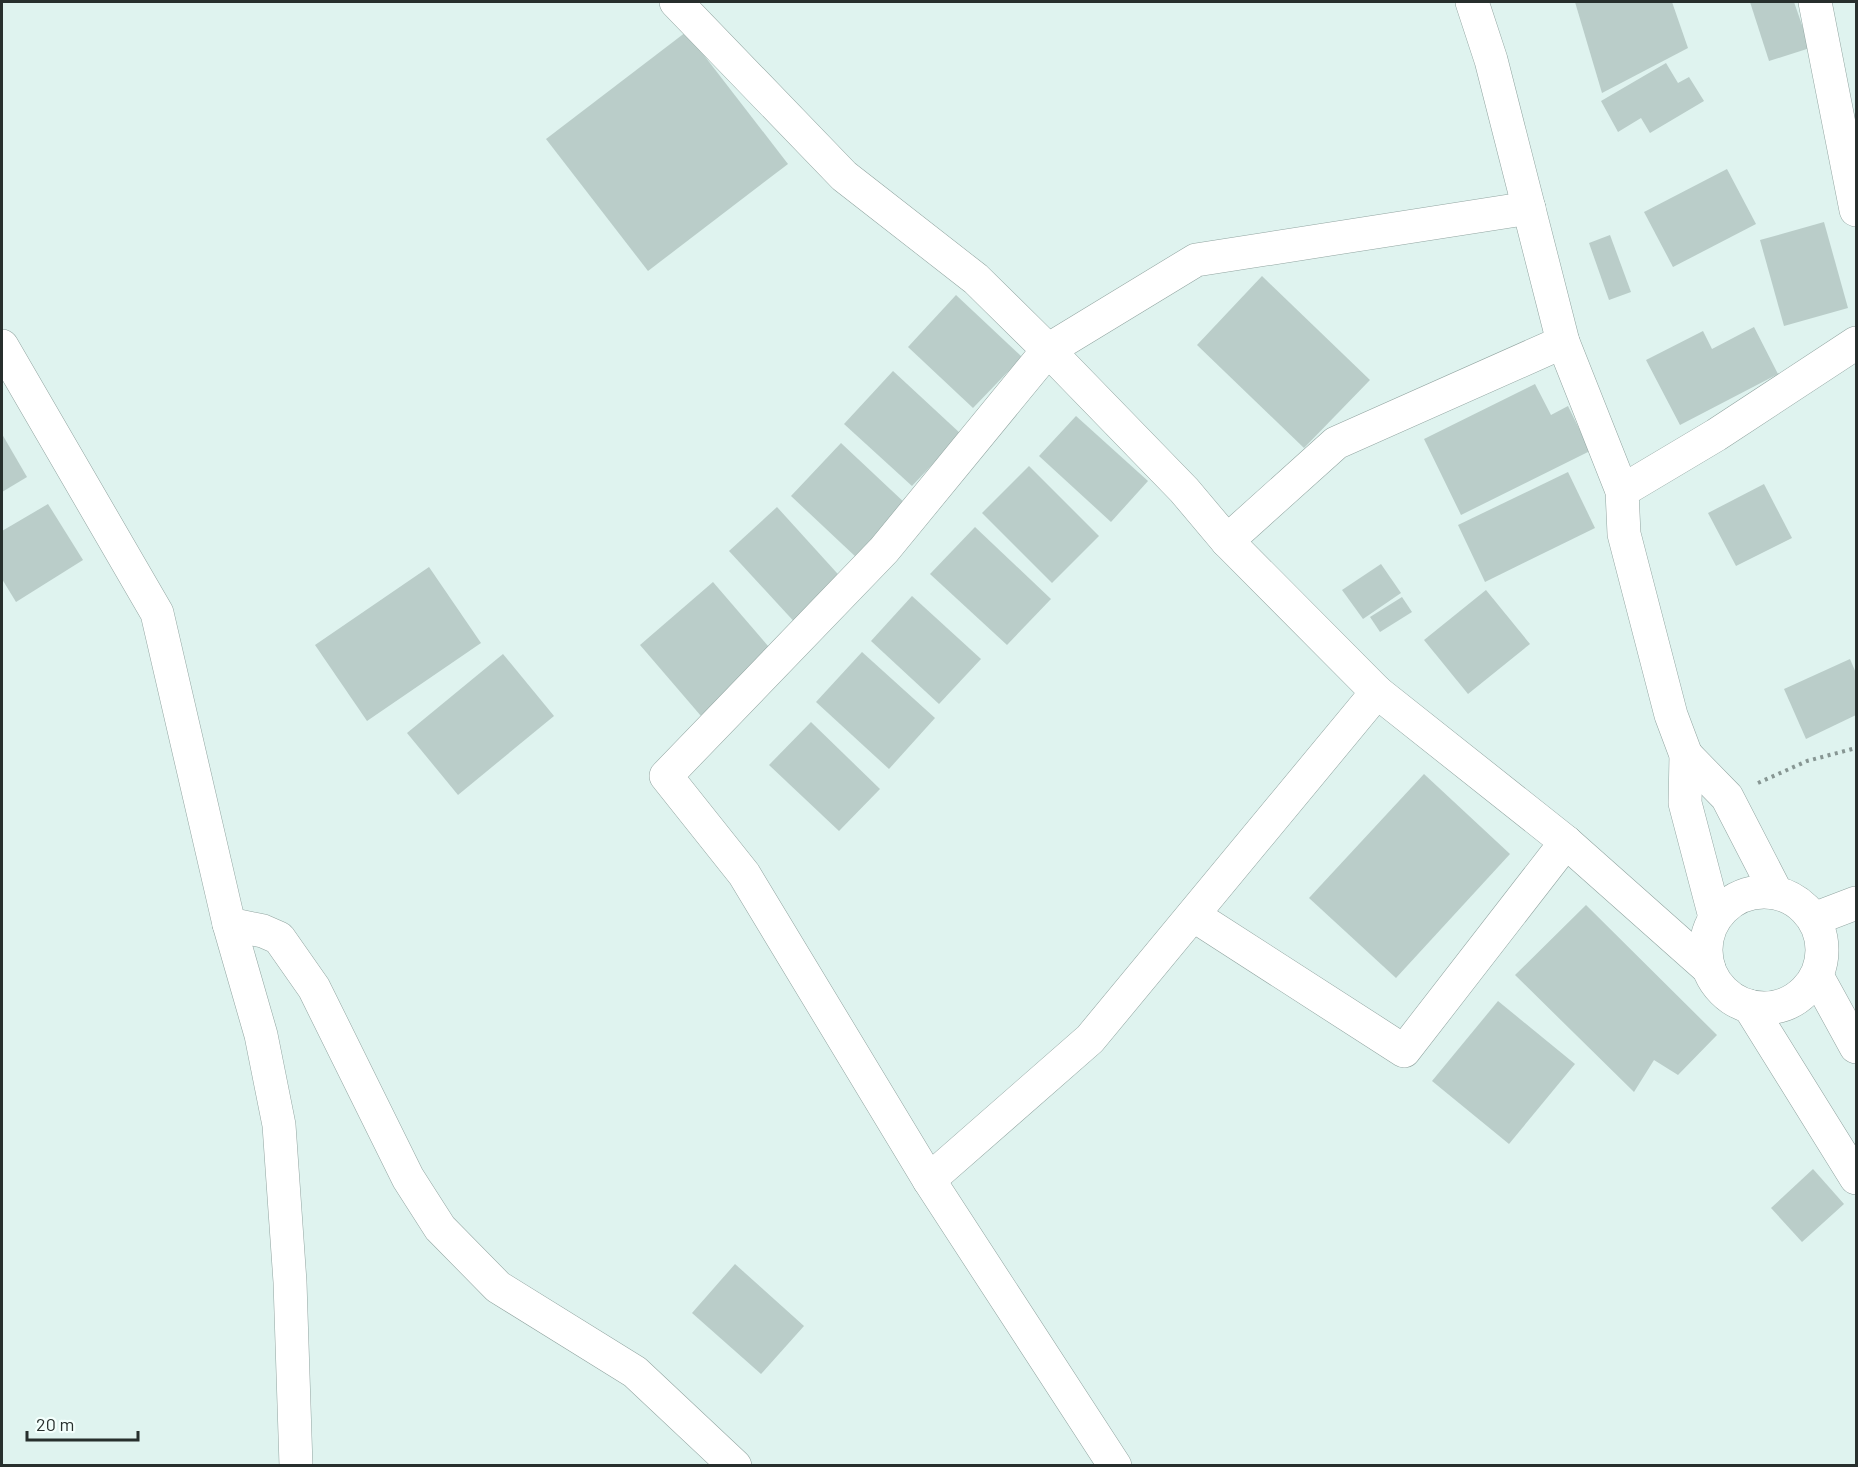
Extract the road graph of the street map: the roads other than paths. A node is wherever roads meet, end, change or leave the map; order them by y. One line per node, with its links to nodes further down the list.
1 (676, 2): 9 (street)
2 (1472, 2): 4 (street)
3 (1815, 2): 5 (street)
4 (1529, 208): 6 (street); 9 (street)
5 (1857, 210)
6 (1563, 342): 10 (street); 11 (street)
7 (1857, 343): 10 (street)
8 (2, 346): 20 (street)
9 (1048, 350): 11 (street); 26 (street)
10 (1622, 491): 13 (street)
11 (1227, 541): 12 (street)
12 (1377, 692): 14 (street); 17 (street)
13 (1686, 755): 15 (street); 18 (street)
14 (1566, 842): 17 (street); 21 (street)
15 (1776, 892): 18 (street); 19 (street)
16 (1857, 903): 19 (street)
17 (1193, 915): 26 (street)
18 (1716, 917): 21 (street)
19 (1814, 919): 22 (street)
20 (229, 924): 27 (street); 28 (street)
21 (1709, 969): 23 (street)
22 (1817, 976): 23 (street); 24 (street)
23 (1749, 1006): 25 (street)
24 (1857, 1047)
25 (1857, 1178)
26 (929, 1180): 29 (street)
27 (296, 1466)
28 (735, 1466)
29 (1115, 1466)

